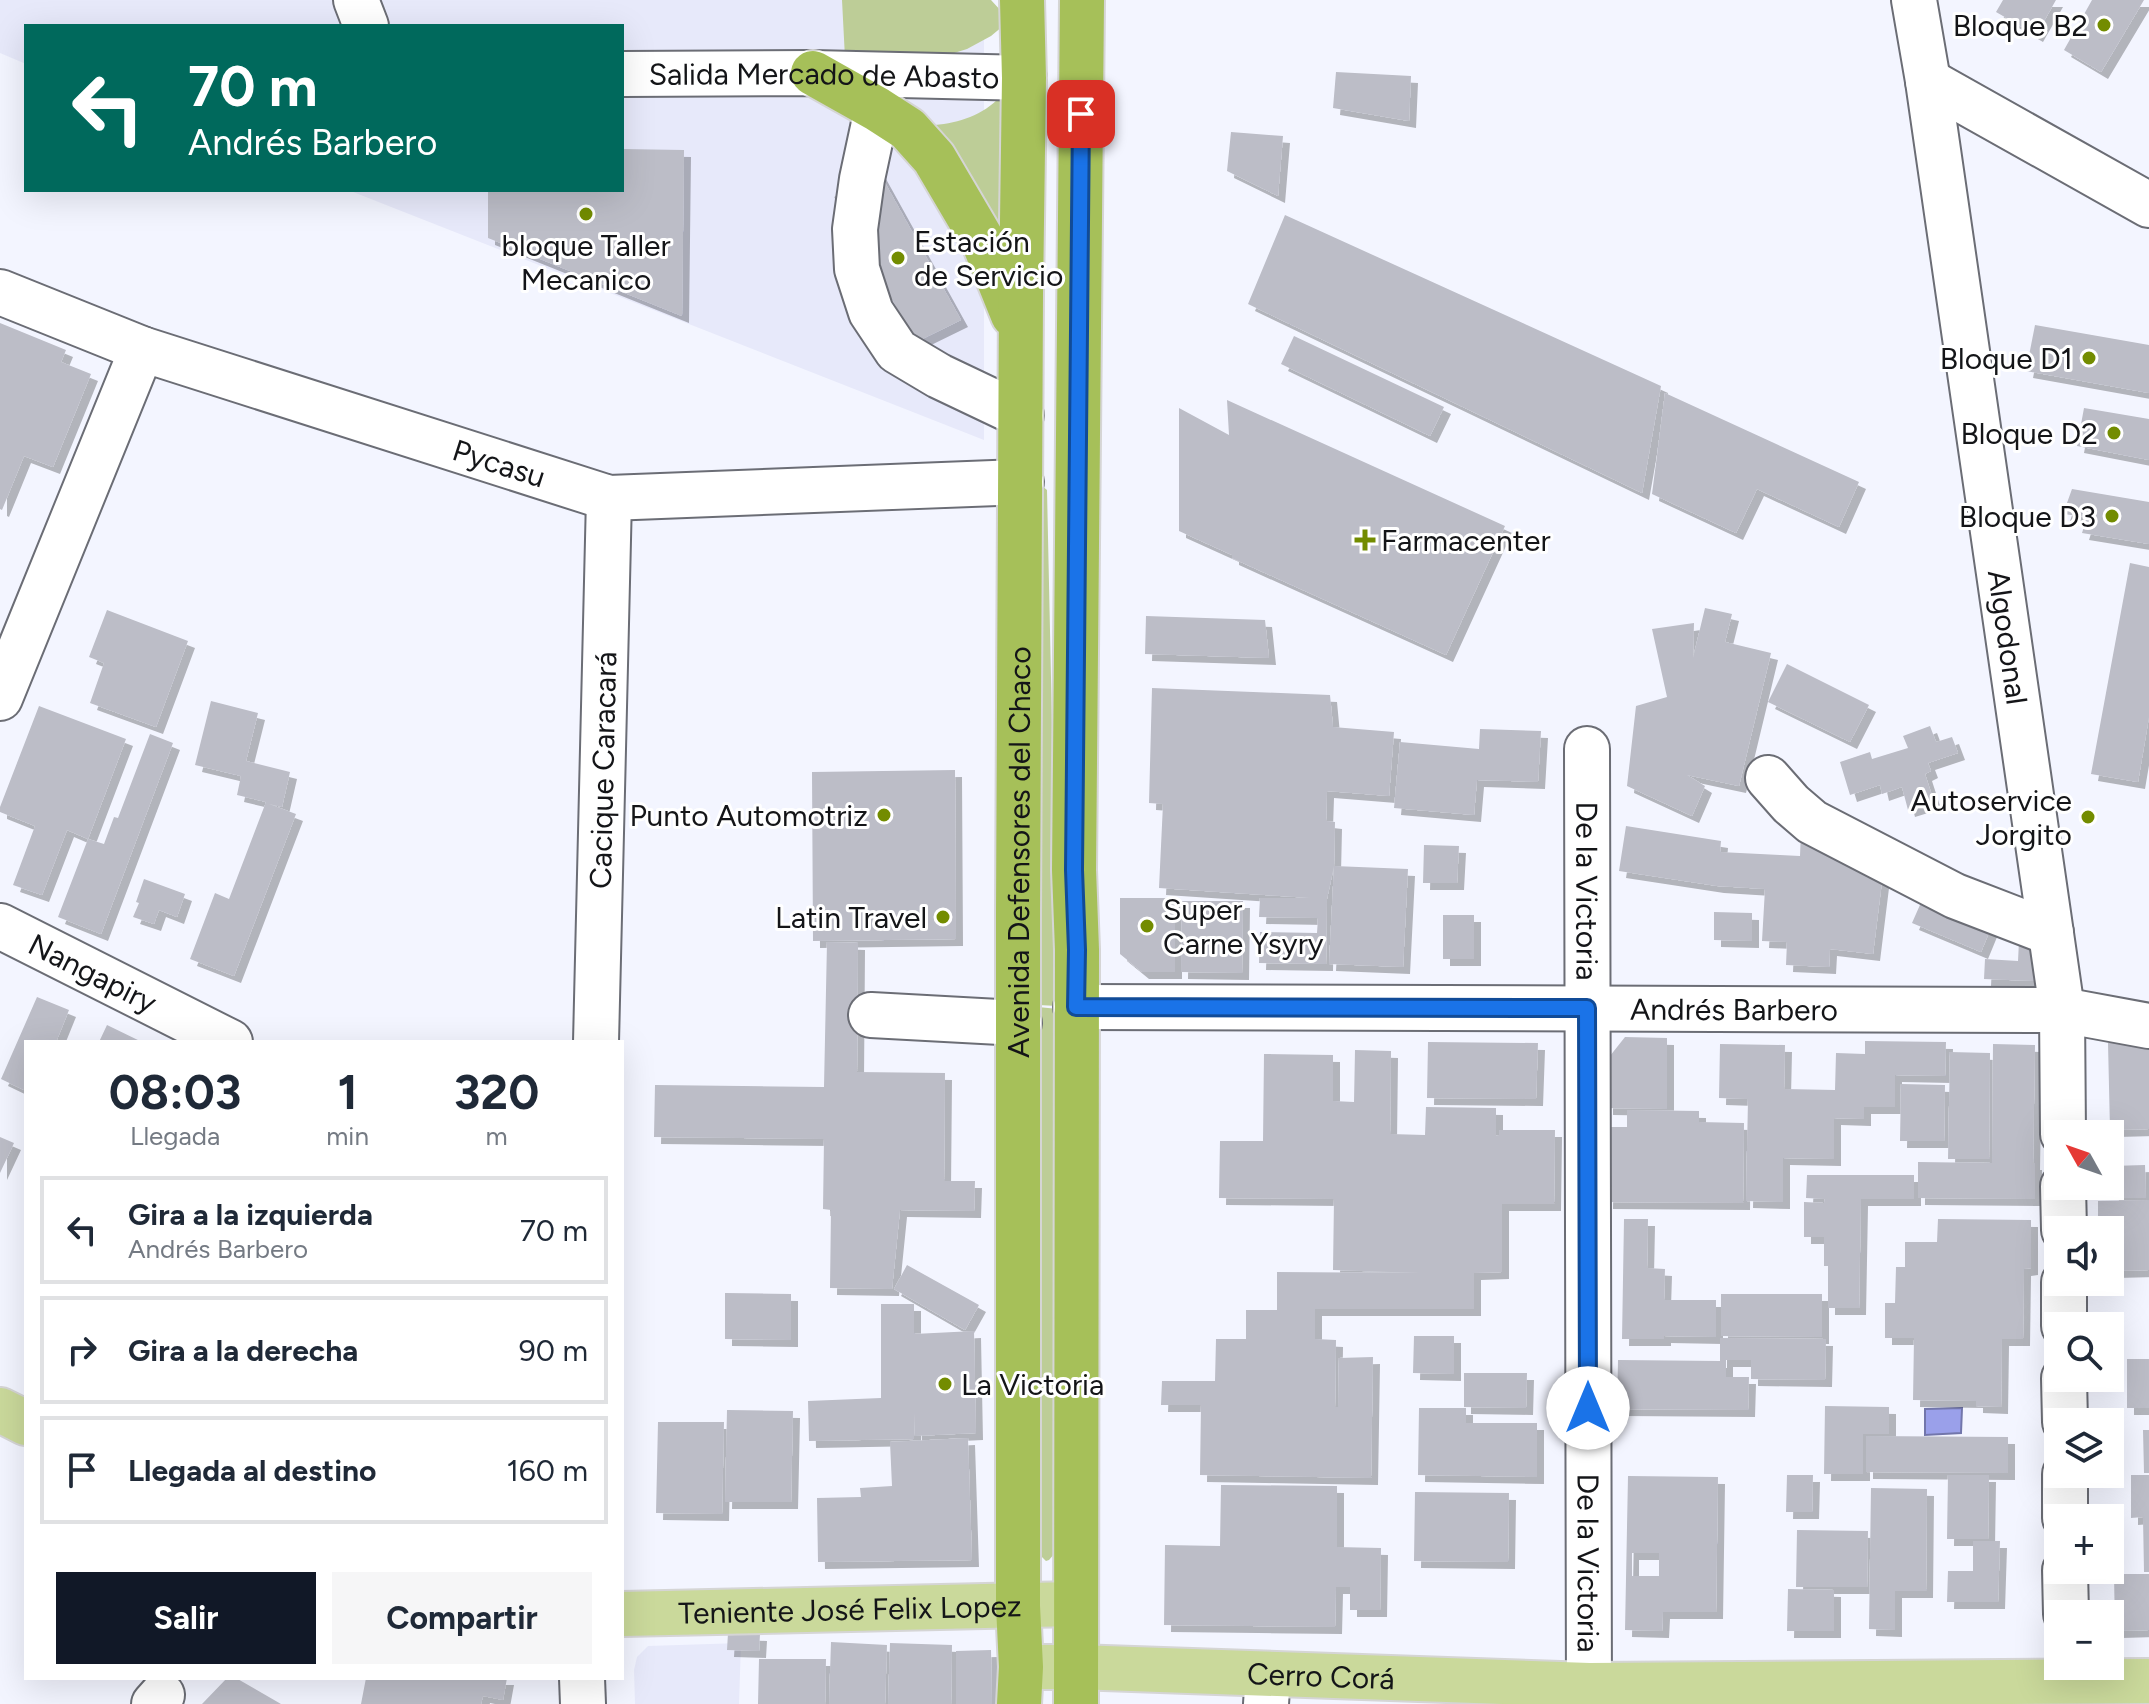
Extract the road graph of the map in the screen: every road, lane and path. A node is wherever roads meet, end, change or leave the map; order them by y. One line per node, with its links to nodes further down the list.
1 (356, 0): 6 (street)
2 (1022, 0): 7 (highway, Avenida Defensores del Chaco)
3 (1060, 0): 7 (highway)
4 (1082, 0): 7 (highway, Avenida Defensores del Chaco)
5 (1914, 0): 10 (street, Algodonal)
6 (365, 24)
7 (1055, 66): 8 (street, Salida Mercado de Abasto); 14 (highway, Avenida Defensores del Chaco); 24 (highway, Avenida Defensores del Chaco)
8 (813, 73): 9 (street, Salida Mercado de Abasto); 11 (highway)
9 (624, 74)
10 (1928, 81): 12 (street); 23 (street, Algodonal)
11 (877, 109): 14 (highway); 16 (street)
12 (2149, 205)
13 (0, 292): 15 (street, Pycasu)
14 (1021, 337): 16 (highway, Avenida Defensores del Chaco)
15 (142, 349): 18 (street, Pycasu); 19 (street)
16 (1021, 415): 17 (highway, Avenida Defensores del Chaco)
17 (1021, 482): 18 (street, Pycasu); 28 (highway, Avenida Defensores del Chaco)
18 (609, 498): 31 (street, Cacique Caracará)
19 (0, 698)
20 (1587, 749): 25 (street, De la Victoria)
21 (1768, 778): 23 (street)
22 (0, 926): 30 (street, Nangapiry)
23 (2051, 933): 26 (street, Algodonal)
24 (1076, 1007): 25 (street, Andrés Barbero); 35 (highway, Avenida Defensores del Chaco)
25 (1587, 1008): 26 (street, Andrés Barbero); 44 (street, De la Victoria)
26 (2062, 1010): 29 (street, Andrés Barbero); 32 (street, Algodonal)
27 (871, 1015): 28 (street)
28 (1019, 1023): 36 (highway, Avenida Defensores del Chaco)
29 (2149, 1026)
30 (226, 1040)
31 (596, 1040)
32 (2063, 1120)
33 (0, 1410): 34 (main road)
34 (24, 1422)
35 (1076, 1604): 36 (main road, Teniente José Felix Lopez); 42 (highway, Avenida Defensores del Chaco)
36 (1018, 1606): 37 (main road, Teniente José Felix Lopez); 41 (highway, Avenida Defensores del Chaco)
37 (624, 1614)
38 (582, 1680): 45 (street)
39 (2149, 1681): 40 (main road, Cerro Corá)
40 (2066, 1684): 44 (main road, Cerro Corá)
41 (1020, 1686): 42 (main road, Cerro Corá)
42 (1076, 1686): 43 (main road, Cerro Corá)
43 (1267, 1689): 44 (main road, Cerro Corá)
44 (1589, 1695)
45 (583, 1704)

